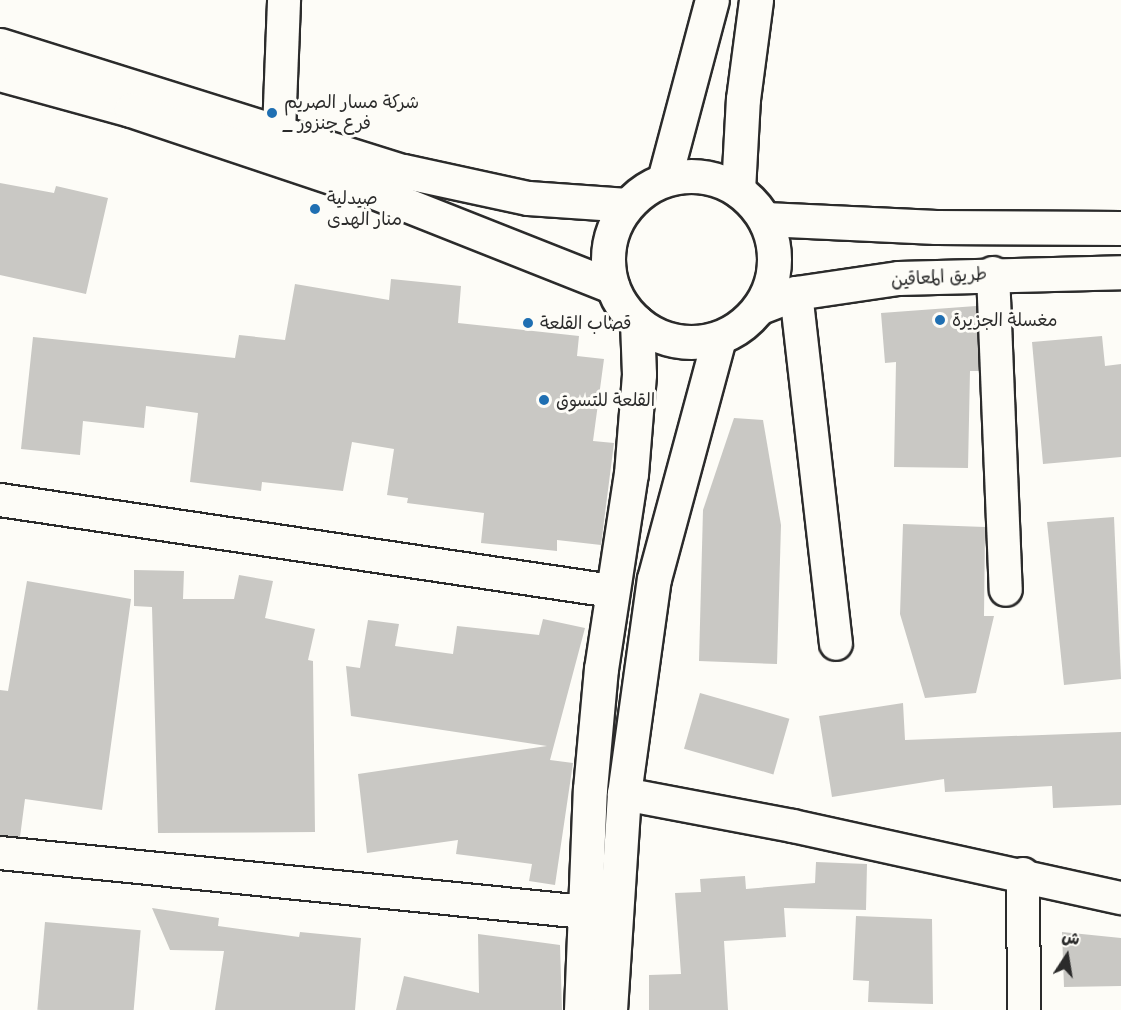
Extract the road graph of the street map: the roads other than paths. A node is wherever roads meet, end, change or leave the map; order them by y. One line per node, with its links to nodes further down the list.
1 (284, 0): 6 (street)
2 (712, 0): 7 (street)
3 (756, 0): 8 (street)
4 (0, 45): 6 (street)
5 (0, 74): 14 (street)
6 (279, 132): 9 (street)
7 (664, 180): 8 (street); 9 (street)
8 (738, 190): 10 (street)
9 (627, 205): 14 (street)
10 (765, 219): 11 (street); 16 (street)
11 (1121, 228)
12 (1121, 272): 13 (street, طريق المعاقين)
13 (993, 273): 15 (street, طريق المعاقين); 20 (street)
14 (612, 286): 17 (street)
15 (796, 293): 16 (street, طريق المعاقين); 22 (street)
16 (760, 307): 18 (street)
17 (637, 322): 18 (street); 21 (street)
18 (718, 338): 23 (street)
19 (0, 500): 21 (street)
20 (1006, 590)
21 (612, 591): 27 (street)
22 (836, 644)
23 (624, 794): 25 (street); 29 (street)
24 (0, 853): 27 (street)
25 (1023, 874): 26 (street); 30 (street)
26 (1121, 898)
27 (584, 912): 28 (street)
28 (581, 1010)
29 (610, 1010)
30 (1024, 1010)

